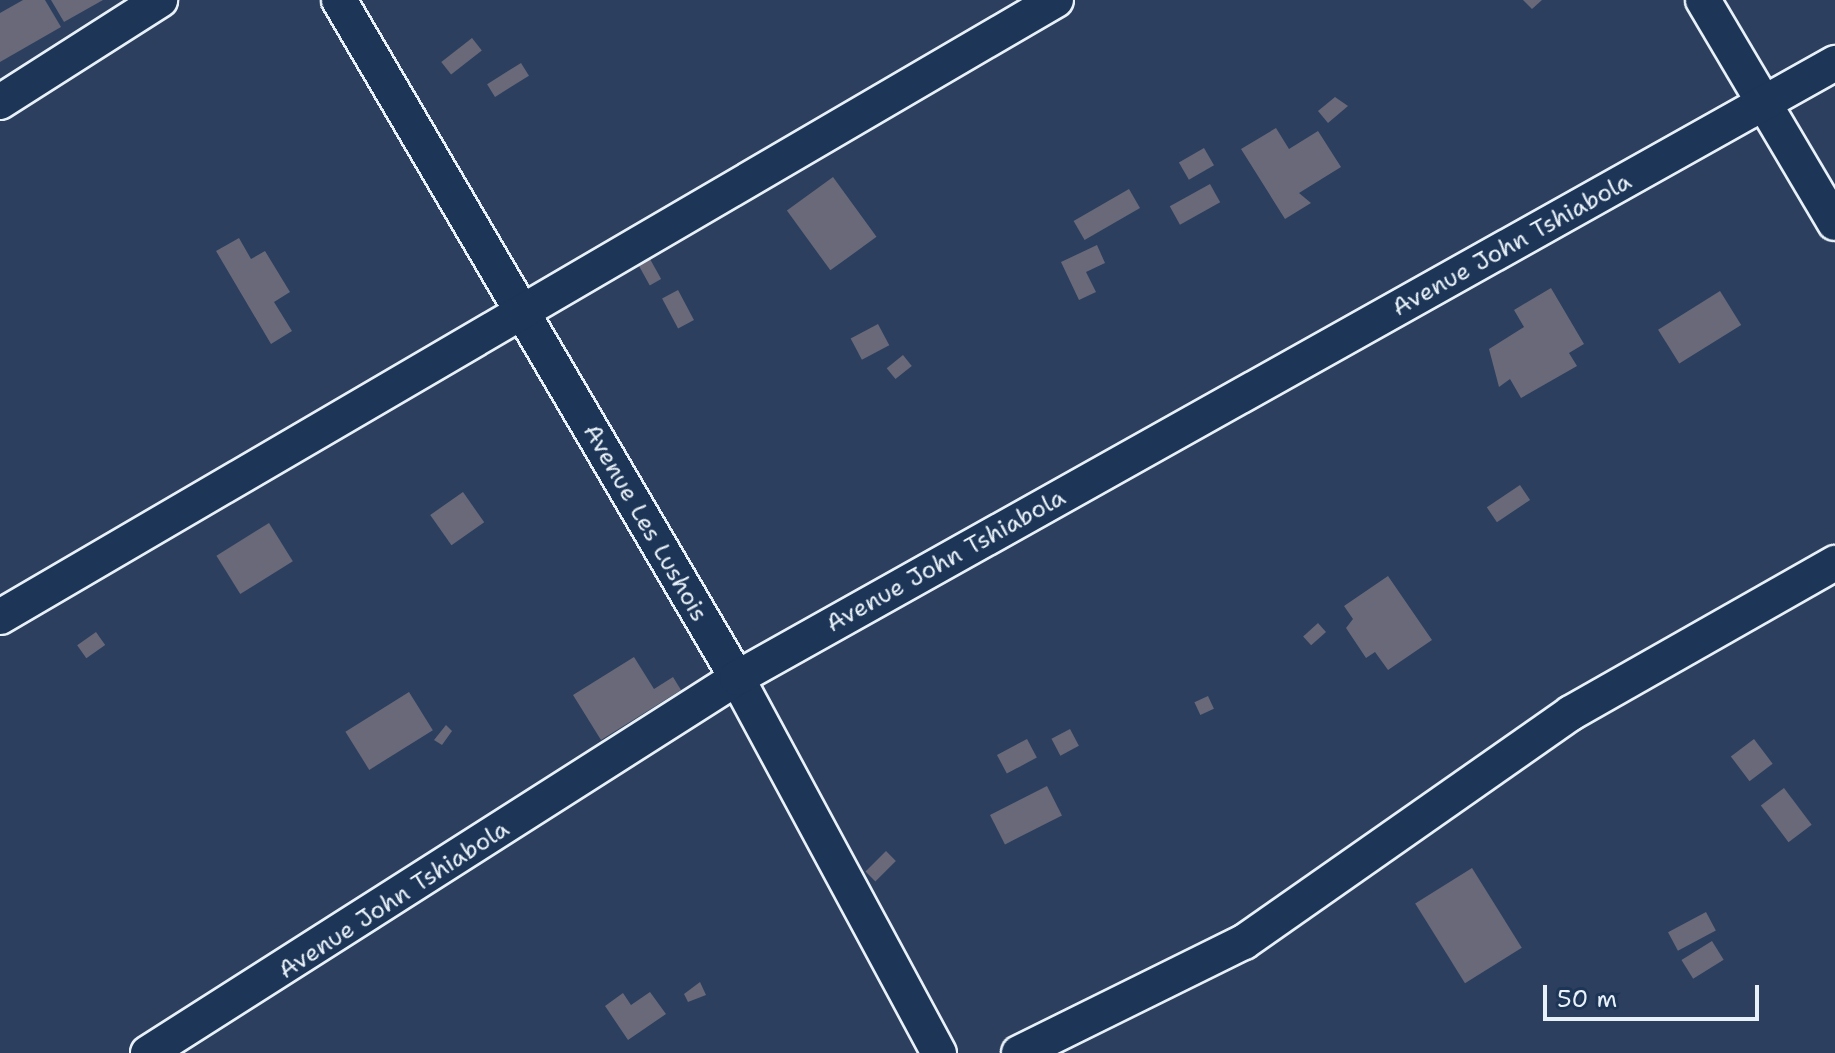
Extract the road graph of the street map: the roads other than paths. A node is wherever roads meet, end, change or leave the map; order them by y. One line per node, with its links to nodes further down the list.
1 (160, 0): 6 (street)
2 (339, 0): 9 (street, Avenue Les Lushois)
3 (1056, 0): 9 (street)
4 (1703, 0): 7 (street)
5 (1835, 63): 7 (street, Avenue John Tshiabola)
6 (0, 102)
7 (1765, 103): 8 (street); 12 (street, Avenue John Tshiabola)
8 (1835, 223)
9 (520, 311): 11 (street); 12 (street, Avenue Les Lushois)
10 (1835, 563): 15 (street)
11 (0, 617)
12 (737, 678): 13 (street, Avenue John Tshiabola); 14 (street, Avenue Les Lushois)
13 (148, 1053)
14 (939, 1053)
15 (1019, 1053)

